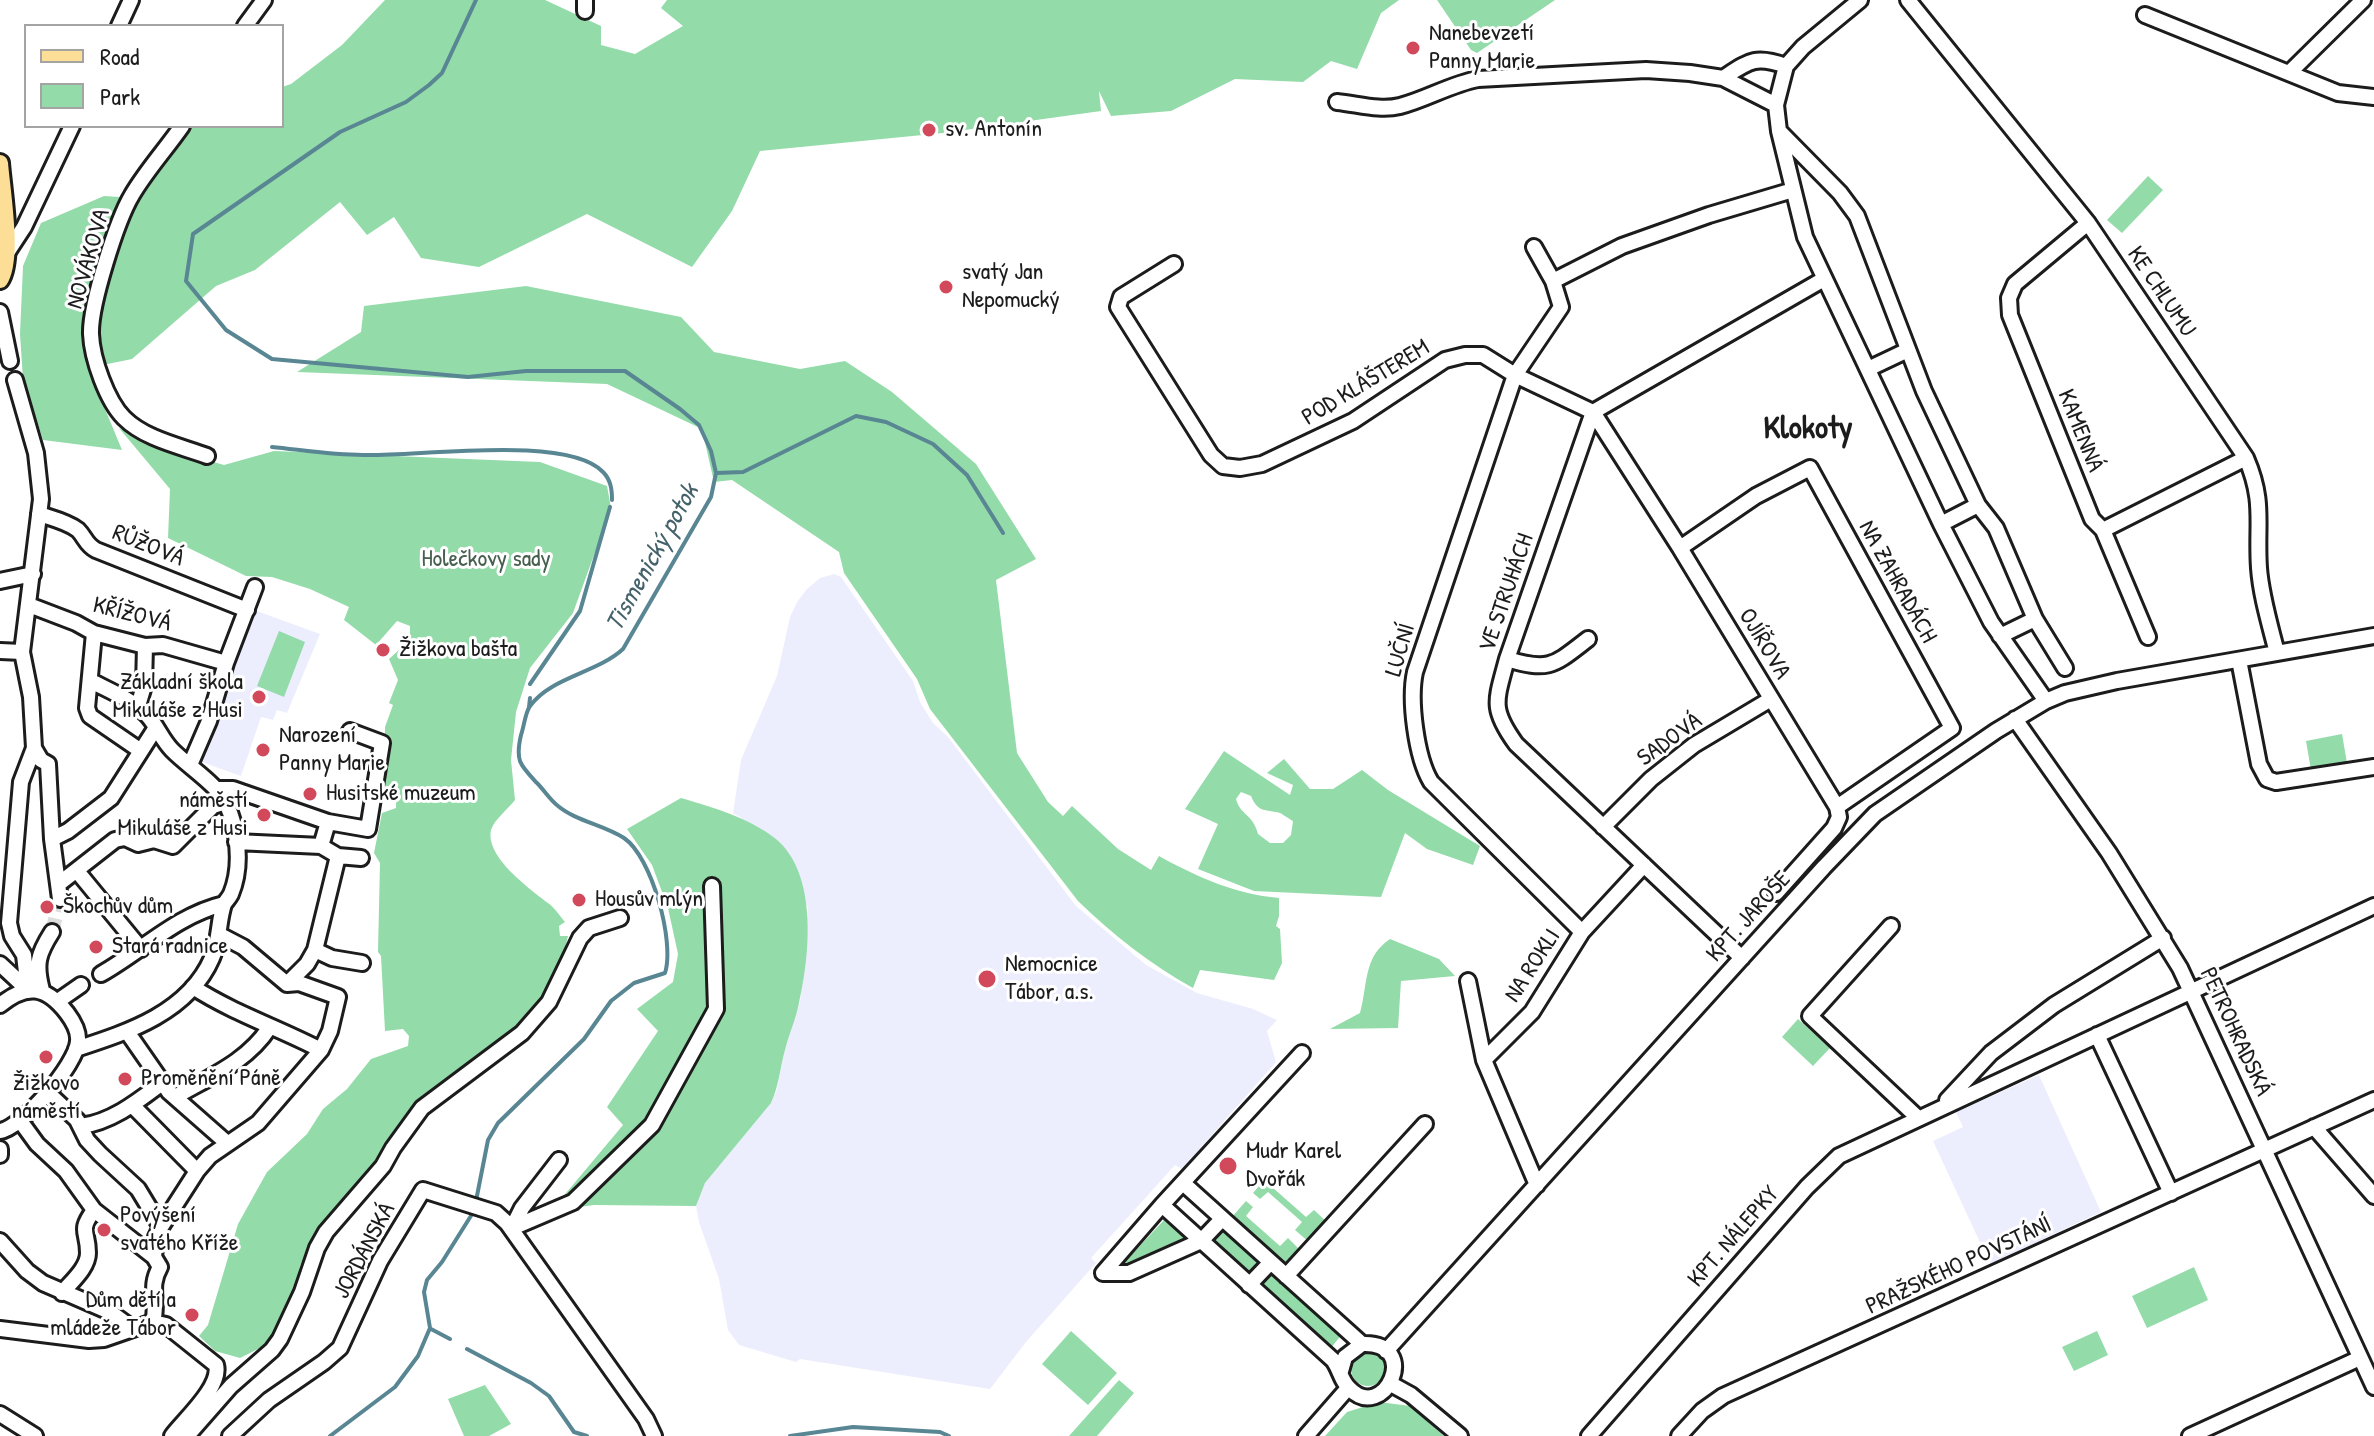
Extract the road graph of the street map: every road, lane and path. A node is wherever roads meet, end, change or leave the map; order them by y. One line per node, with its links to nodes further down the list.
1 (131, 0): 7 (street)
2 (264, 0): 8 (street)
3 (1860, 0): 9 (street)
4 (1908, 0): 20 (street, KE CHLUMU)
5 (2360, 1): 10 (street)
6 (2145, 15): 10 (street)
7 (120, 24)
8 (246, 24)
9 (1786, 66): 11 (street); 14 (street)
10 (2289, 73): 12 (street)
11 (1723, 78): 13 (street); 14 (street)
12 (2374, 97)
13 (1337, 102)
14 (1776, 105): 17 (street)
15 (71, 128): 22 (street)
16 (181, 128): 34 (street, NOVÁKOVA)
17 (1779, 131): 19 (street); 28 (street)
18 (0, 163): 22 (main road)
19 (1793, 190): 24 (street); 26 (street)
20 (2088, 223): 35 (street, KE CHLUMU); 39 (street, KAMENNÁ)
21 (1534, 247): 26 (street)
22 (7, 253): 25 (main road)
23 (1174, 264): 31 (street, POD KLÁŠTEREM)
24 (1824, 279): 30 (street); 33 (street)
25 (0, 280)
26 (1553, 281): 31 (street, LUČNÍ)
27 (0, 312): 29 (street)
28 (1908, 350): 30 (street); 36 (street)
29 (10, 361)
30 (1868, 369): 38 (street)
31 (1515, 375): 33 (street, POD KLÁŠTEREM); 91 (street, LUČNÍ)
32 (15, 380): 37 (street)
33 (1593, 412): 40 (street, OJÍŘOVA); 56 (street, VE STRUHÁCH)
34 (207, 456)
35 (2246, 458): 39 (street); 55 (street, KE CHLUMU)
36 (1978, 505): 38 (street); 46 (street)
37 (39, 514): 41 (street); 45 (street, RŮŽOVÁ)
38 (1941, 524): 48 (street)
39 (2103, 530): 50 (street, KAMENNÁ)
40 (1680, 548): 61 (street, OJÍŘOVA); 72 (street, NA ZAHRADÁCH)
41 (33, 574): 42 (street); 44 (street)
42 (0, 581)
43 (255, 587): 45 (street)
44 (29, 605): 47 (street, KŘÍŽOVÁ); 54 (street)
45 (247, 610): 58 (street)
46 (2035, 619): 48 (street); 59 (street)
47 (94, 633): 52 (street, KŘÍŽOVÁ); 60 (street)
48 (2000, 636): 62 (street)
49 (2374, 636): 55 (street, KPT. JAROŠE)
50 (2148, 637)
51 (1588, 639): 56 (street)
52 (145, 646): 58 (street, KŘÍŽOVÁ); 63 (street)
53 (0, 651): 54 (street)
54 (22, 652): 67 (street)
55 (2277, 653): 57 (street, KPT. JAROŠE)
56 (1507, 659): 74 (street, VE STRUHÁCH)
57 (2239, 660): 62 (street, KPT. JAROŠE); 69 (street)
58 (226, 663): 70 (street)
59 (2065, 668)
60 (91, 681): 63 (street); 68 (street)
61 (1771, 699): 72 (street, OJÍŘOVA); 74 (street, SADOVÁ)
62 (2046, 701): 64 (street, KPT. JAROŠE)
63 (138, 706): 65 (street)
64 (2015, 719): 93 (street, PETROHRADSKÁ); 96 (street, KPT. JAROŠE)
65 (155, 729): 68 (street); 70 (street)
66 (350, 731): 73 (street)
67 (34, 748): 75 (street); 104 (street)
68 (141, 751): 75 (street)
69 (2374, 767)
70 (194, 768): 71 (street)
71 (221, 796): 73 (street); 77 (street); 81 (street)
72 (1837, 807): 84 (street)
73 (328, 822): 76 (street)
74 (1603, 827): 80 (street, VE STRUHÁCH)
75 (52, 839): 82 (street)
76 (321, 846): 77 (street); 78 (street)
77 (237, 848): 86 (street)
78 (338, 856): 79 (street); 95 (street)
79 (361, 858)
80 (1644, 865): 91 (street, NA ROKLI); 96 (street, VE STRUHÁCH)
81 (77, 871): 82 (street); 94 (street)
82 (60, 883): 85 (street)
83 (712, 886): 139 (street)
84 (1776, 893)
85 (60, 899)
86 (224, 904): 92 (street); 94 (street)
87 (2374, 906): 105 (street, KPT. NÁLEPKY)
88 (620, 918): 160 (street)
89 (1891, 926): 121 (street)
90 (52, 932): 104 (street)
91 (1582, 932): 114 (street, NA ROKLI)
92 (220, 935): 101 (street); 103 (street)
93 (2163, 938): 105 (street, PETROHRADSKÁ); 120 (street, KPT. NÁLEPKY)
94 (141, 949): 99 (street)
95 (315, 950): 97 (street); 101 (street)
96 (1742, 958): 132 (street, KPT. JAROŠE)
97 (362, 963)
98 (0, 964): 104 (street)
99 (101, 974)
100 (1468, 981): 114 (street)
101 (287, 984): 112 (street)
102 (81, 985): 106 (street)
103 (193, 987): 108 (street); 109 (street)
104 (35, 990): 106 (street); 107 (street)
105 (2192, 992): 110 (street, KPT. NÁLEPKY); 128 (street, PETROHRADSKÁ)
106 (58, 1001): 111 (street)
107 (0, 1005)
108 (269, 1028): 112 (street); 117 (street)
109 (128, 1033): 111 (street); 115 (street)
110 (2097, 1035): 120 (street, KPT. NÁLEPKY); 133 (street)
111 (76, 1049): 116 (street)
112 (321, 1050): 127 (street)
113 (1302, 1053): 131 (street)
114 (1484, 1060): 132 (street)
115 (162, 1083): 117 (street); 119 (street)
116 (47, 1092): 122 (street); 124 (street)
117 (175, 1097): 127 (street)
118 (2374, 1100): 125 (street, PRAŽSKÉHO POVSTÁNÍ)
119 (132, 1105): 124 (street); 130 (street)
120 (1941, 1106): 121 (street, KPT. NÁLEPKY)
121 (1917, 1117): 165 (street, KPT. NÁLEPKY)
122 (21, 1122): 126 (street); 136 (street)
123 (1425, 1124): 144 (street)
124 (81, 1126): 138 (street)
125 (2314, 1127): 128 (street, PRAŽSKÉHO POVSTÁNÍ); 134 (street)
126 (0, 1131)
127 (227, 1143): 130 (street)
128 (2265, 1148): 133 (street, PRAŽSKÉHO POVSTÁNÍ); 152 (street, PETROHRADSKÁ)
129 (559, 1160): 139 (street)
130 (197, 1171): 138 (street)
131 (1183, 1183): 135 (street); 137 (street)
132 (1537, 1185): 151 (street, KPT. JAROŠE)
133 (2171, 1193): 166 (street, PRAŽSKÉHO POVSTÁNÍ)
134 (2374, 1196)
135 (1162, 1205): 141 (street); 141 (street)
136 (94, 1210): 142 (street); 146 (street)
137 (1222, 1219): 141 (street); 143 (street)
138 (161, 1227): 142 (street)
139 (512, 1228): 161 (street, JORDÁNSKÁ); 162 (street, JORDÁNSKÁ)
140 (0, 1241): 146 (street)
141 (1201, 1241): 145 (street)
142 (154, 1257): 147 (street)
143 (1271, 1262): 144 (street); 145 (street)
144 (1286, 1276): 150 (street)
145 (1249, 1285): 153 (street)
146 (62, 1293): 148 (street)
147 (153, 1322): 148 (street); 159 (street)
148 (132, 1328): 149 (street)
149 (0, 1329)
150 (1362, 1344): 151 (street); 153 (street)
151 (1386, 1351): 154 (street)
152 (2360, 1358): 155 (street, PETROHRADSKÁ); 167 (street)
153 (1341, 1371): 156 (street)
154 (1391, 1384): 156 (street); 164 (street)
155 (2374, 1387)
156 (1348, 1388): 163 (street)
157 (0, 1414): 158 (street)
158 (35, 1436)
159 (172, 1436)
160 (187, 1436)
161 (230, 1436)
162 (654, 1436)
163 (1306, 1436)
164 (1460, 1436)
165 (1589, 1436)
166 (1679, 1436)
167 (2190, 1436)

